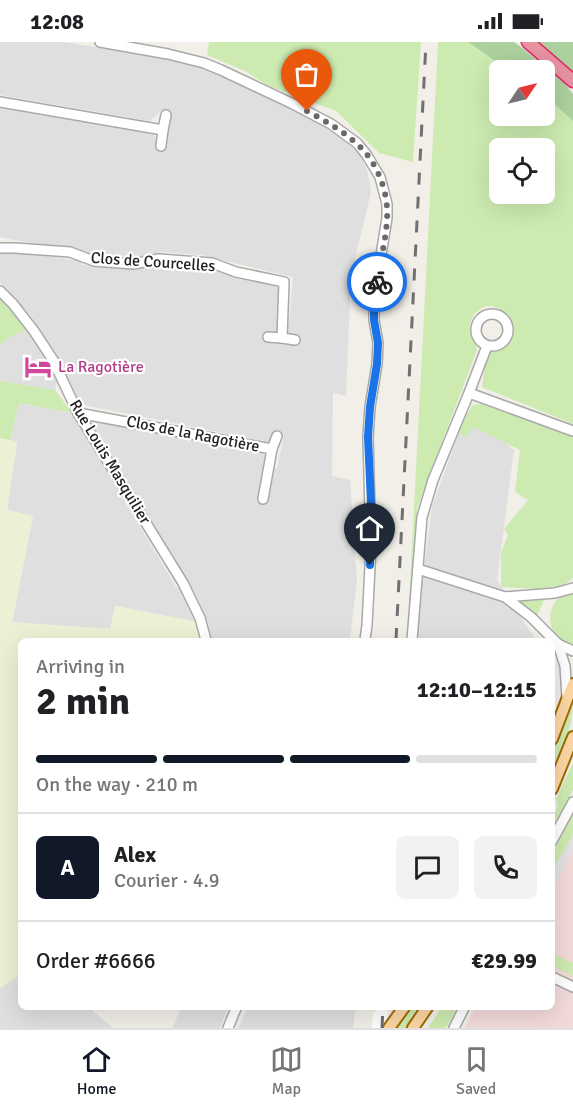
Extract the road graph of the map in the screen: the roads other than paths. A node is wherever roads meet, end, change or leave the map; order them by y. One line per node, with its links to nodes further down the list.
1 (100, 42): 24 (street)
2 (528, 42): 3 (highway)
3 (573, 81)
4 (0, 102): 6 (street)
5 (166, 115): 6 (street)
6 (163, 130): 7 (street)
7 (161, 146)
8 (0, 248): 11 (street, Clos de Courcelles)
9 (0, 291): 15 (street, Rue Louis Masquilier)
10 (268, 338): 11 (street)
11 (282, 338): 12 (street)
12 (296, 340)
13 (487, 346): 14 (street)
14 (469, 393): 16 (street); 20 (street)
15 (78, 413): 18 (street, Clos de la Ragotière); 23 (street, Rue Louis Masquilier)
16 (573, 431)
17 (277, 436): 18 (street, Clos de la Ragotière)
18 (272, 449): 19 (street, Clos de la Ragotière)
19 (263, 499)
20 (418, 569): 22 (street); 25 (street)
21 (573, 588): 22 (street)
22 (505, 597): 26 (street)
23 (205, 638)
24 (365, 638)
25 (412, 638)
26 (552, 638)
27 (555, 641): 28 (street)
28 (558, 644): 29 (street); 31 (street)
29 (573, 651)
30 (573, 684): 31 (main road)
31 (567, 700): 32 (main road)
32 (555, 731)
33 (573, 737): 35 (main road)
34 (573, 755): 35 (street)
35 (561, 767): 36 (main road)
36 (555, 782)
37 (573, 802): 38 (street)
38 (555, 835)
39 (555, 978): 40 (street)
40 (573, 987)
41 (235, 1010): 45 (street)
42 (402, 1010): 46 (main road)
43 (425, 1010): 47 (main road)
44 (463, 1010): 48 (street)
45 (228, 1028)
46 (389, 1028)
47 (412, 1028)
48 (454, 1028)

